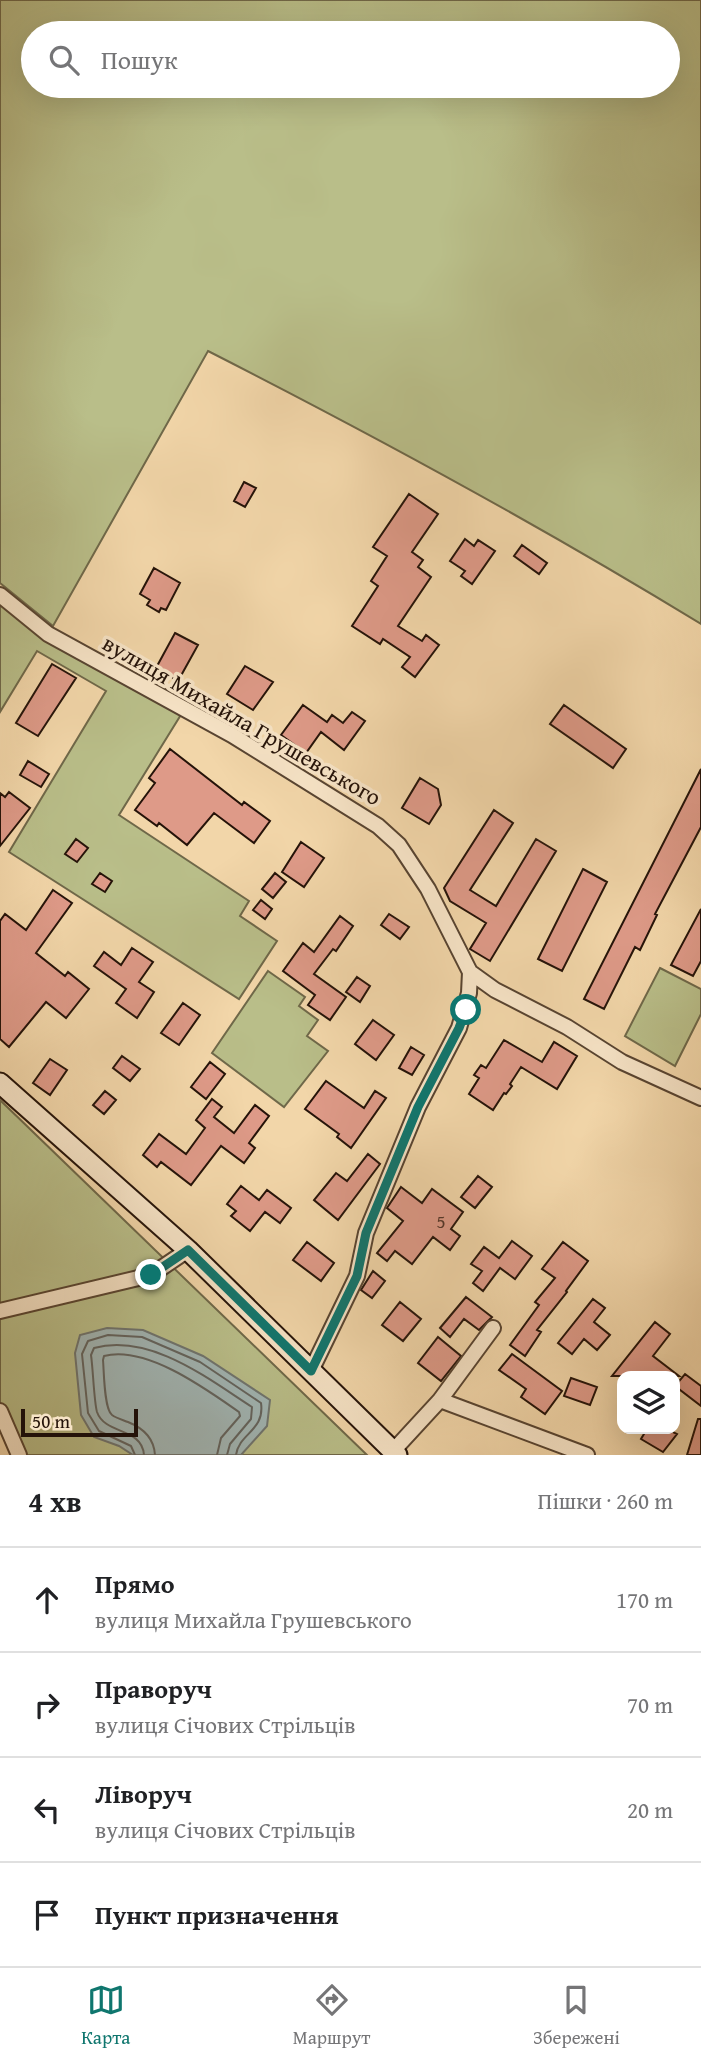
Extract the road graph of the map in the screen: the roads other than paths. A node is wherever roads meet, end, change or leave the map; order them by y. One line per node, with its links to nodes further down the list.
1 (0, 595): 2 (street, вулиця Михайла Грушевського)
2 (470, 972): 4 (street); 8 (street)
3 (0, 1083): 5 (street)
4 (701, 1098)
5 (188, 1250): 6 (street); 8 (street)
6 (0, 1311)
7 (493, 1328): 9 (street)
8 (311, 1371): 11 (street)
9 (440, 1400): 11 (street); 13 (street)
10 (0, 1411): 12 (street)
11 (395, 1453)
12 (19, 1455)
13 (587, 1455)

